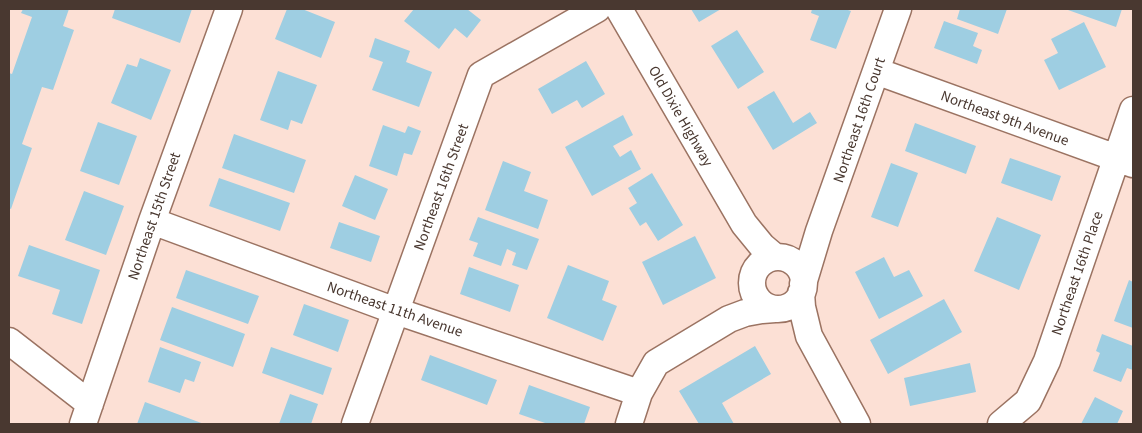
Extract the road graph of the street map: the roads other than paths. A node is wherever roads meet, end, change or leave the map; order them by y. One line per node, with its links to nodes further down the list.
1 (229, 9): 8 (street, Northeast 15th Street)
2 (598, 9): 13 (street, Northeast 16th Street)
3 (618, 9): 10 (street, Old Dixie Highway)
4 (898, 9): 5 (street, Northeast 16th Court)
5 (876, 71): 7 (street, Northeast 9th Avenue); 9 (street, Northeast 16th Court)
6 (1133, 110): 7 (street, Northeast 16th Place)
7 (1125, 161): 22 (street, Northeast 16th Place)
8 (152, 221): 13 (street, Northeast 11th Avenue); 18 (street, Northeast 15th Street)
9 (820, 231): 10 (street, Northeast 16th Court); 11 (street, Northeast 16th Court)
10 (767, 269): 11 (street); 12 (street); 14 (street, Northeast 16th Court)
11 (802, 288): 12 (street); 15 (street)
12 (778, 309): 14 (street, Northeast 16th Court); 15 (street)
13 (396, 310): 17 (street, Northeast 11th Avenue); 19 (street, Northeast 16th Street)
14 (729, 319): 17 (street, Northeast 16th Court)
15 (809, 336): 21 (street)
16 (9, 341): 18 (street)
17 (639, 393): 20 (street, Northeast 16th Court)
18 (86, 414)
19 (356, 424)
20 (629, 424)
21 (857, 424)
22 (1001, 424)

